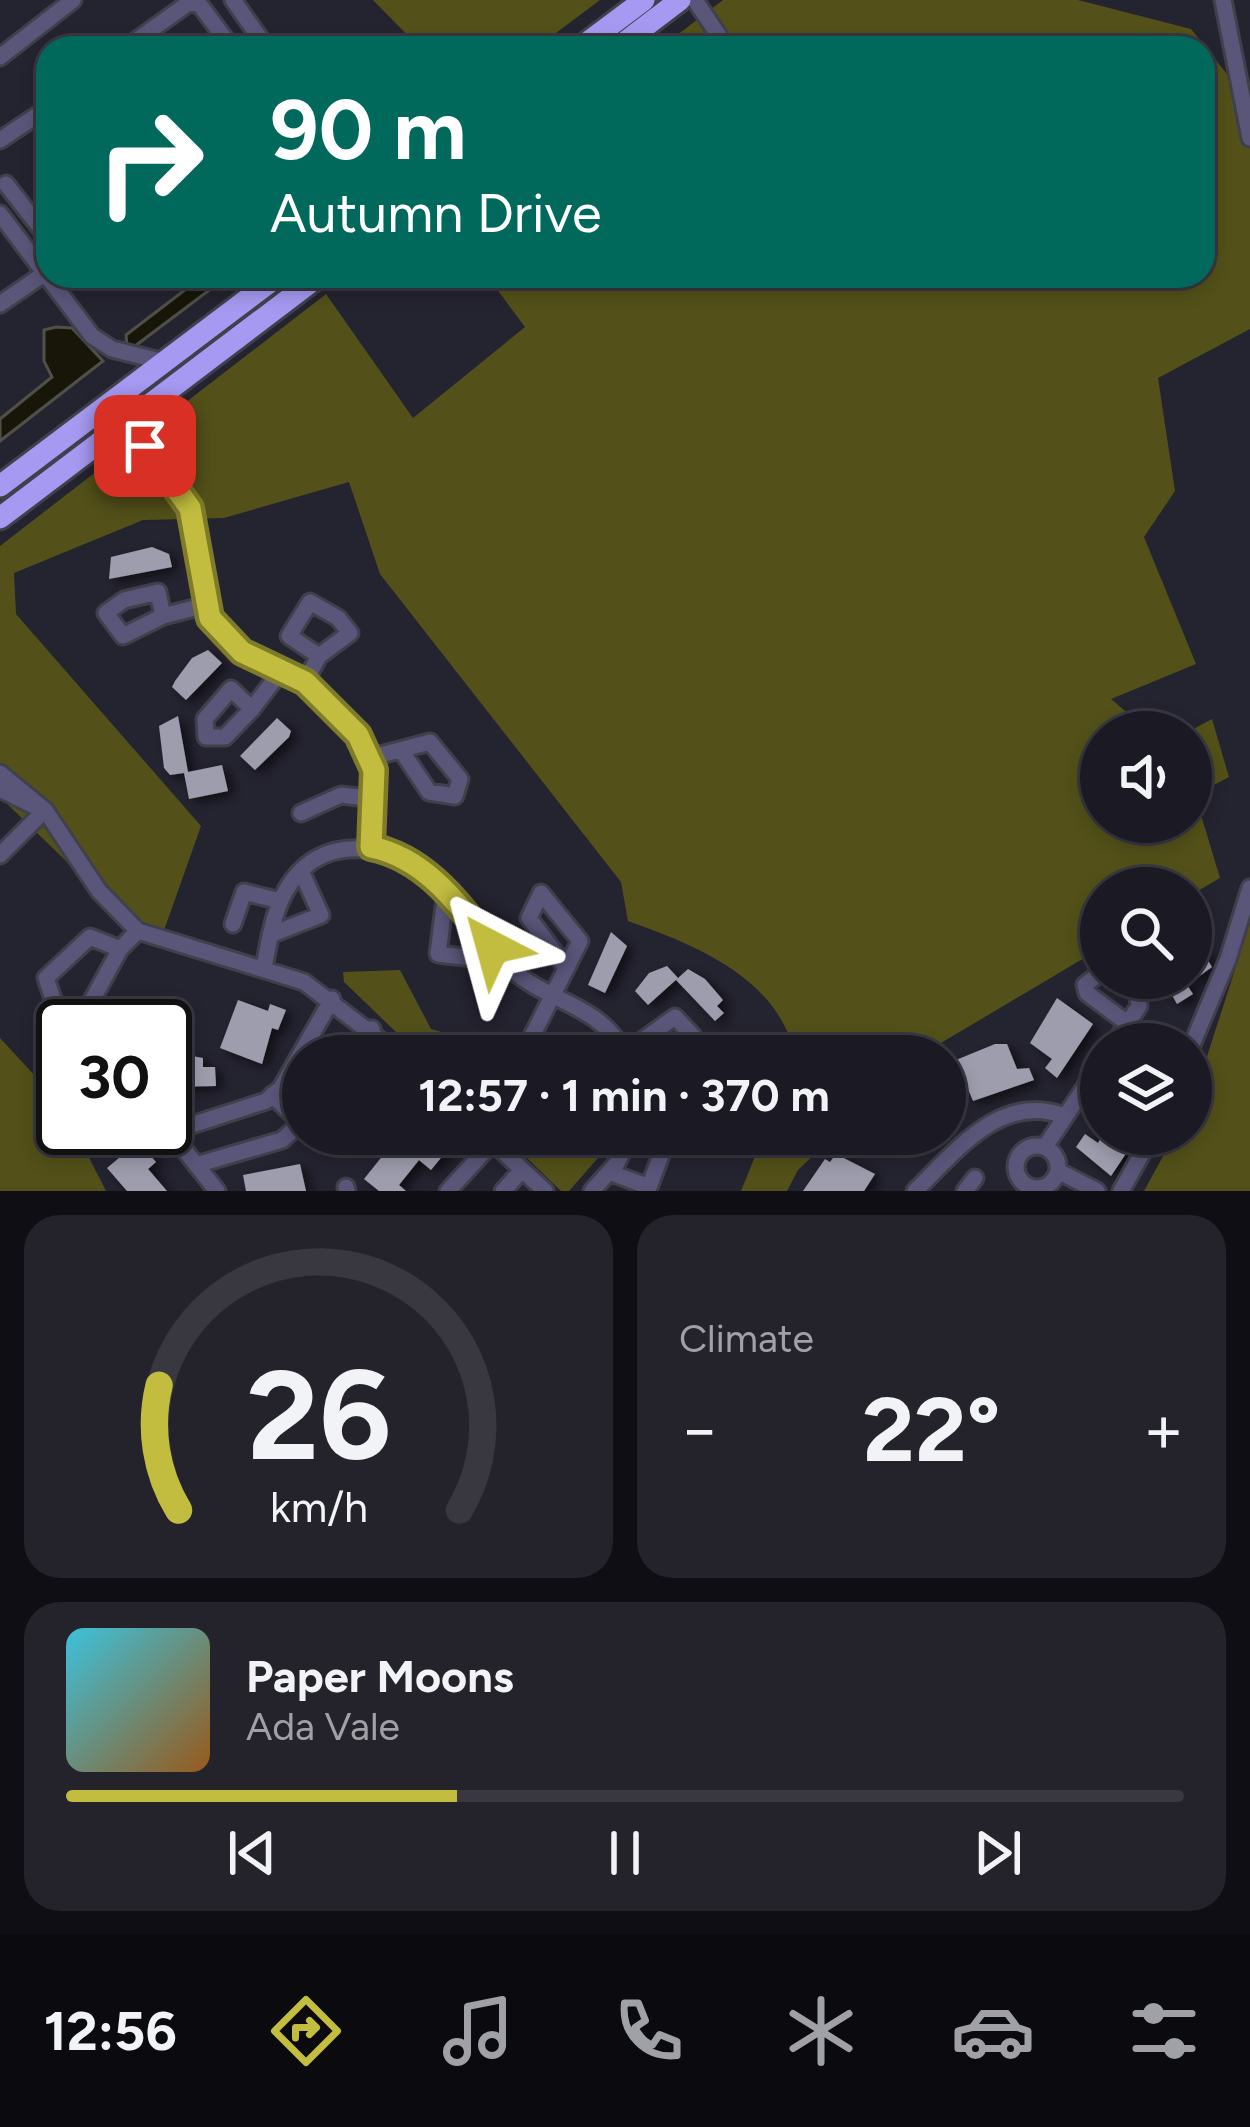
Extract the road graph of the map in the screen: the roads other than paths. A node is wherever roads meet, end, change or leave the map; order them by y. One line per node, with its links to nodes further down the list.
1 (73, 0): 13 (street)
2 (233, 0): 9 (street)
3 (644, 0): 10 (highway)
4 (680, 0): 11 (highway)
5 (695, 0): 12 (street)
6 (1223, 0): 15 (street)
7 (143, 36): 8 (street)
8 (223, 36)
9 (258, 36)
10 (596, 36)
11 (634, 36)
12 (719, 36)
13 (0, 57)
14 (36, 115): 16 (street)
15 (1250, 139)
16 (0, 140)
17 (6, 184): 19 (street)
18 (2, 220): 20 (street)
19 (36, 223)
20 (36, 260)
21 (36, 279): 25 (street)
22 (58, 288): 26 (street)
23 (262, 288): 26 (highway)
24 (303, 288): 27 (highway)
25 (0, 304)
26 (164, 362): 30 (highway)
27 (151, 405): 28 (highway); 29 (street)
28 (116, 430): 29 (street); 31 (highway)
29 (145, 446): 32 (street)
30 (3, 483)
31 (0, 518)
32 (206, 605): 33 (street); 35 (street)
33 (163, 616)
34 (319, 656): 36 (street)
35 (281, 671): 36 (street); 37 (street)
36 (305, 682): 39 (street)
37 (252, 709)
38 (403, 753): 39 (street)
39 (369, 758): 42 (street)
40 (0, 773): 43 (street)
41 (0, 789): 43 (street)
42 (375, 800): 44 (street); 45 (street)
43 (45, 810): 46 (street); 52 (street)
44 (301, 813)
45 (371, 847): 47 (street); 49 (street)
46 (0, 855)
47 (301, 872): 50 (street); 53 (street)
48 (1250, 888): 63 (street)
49 (446, 891): 54 (street); 54 (street)
50 (280, 901): 51 (street); 53 (street)
51 (233, 924)
52 (138, 931): 55 (street); 57 (street)
53 (271, 935): 57 (street)
54 (492, 947): 58 (street)
55 (120, 949): 55 (street)
56 (564, 965): 58 (street)
57 (264, 967): 59 (street)
58 (552, 994): 67 (street); 68 (street)
59 (332, 998): 64 (street); 70 (street)
60 (1095, 999): 62 (street)
61 (1138, 999): 62 (street)
62 (1129, 1023)
63 (1200, 1023)
64 (372, 1029): 65 (street); 66 (street)
65 (368, 1035)
66 (378, 1035)
67 (532, 1035)
68 (612, 1035)
69 (1080, 1093): 72 (street)
70 (272, 1095): 71 (street); 73 (street)
71 (282, 1104)
72 (1064, 1116): 75 (street); 92 (street)
73 (192, 1120)
74 (282, 1140): 82 (street)
75 (1045, 1148): 84 (street); 86 (street)
76 (188, 1155): 82 (street)
77 (476, 1155): 88 (street)
78 (507, 1155): 83 (street)
79 (619, 1155): 85 (street)
80 (661, 1155): 85 (street)
81 (1141, 1155): 94 (street)
82 (196, 1165): 87 (street)
83 (522, 1169): 89 (street); 90 (street)
84 (1058, 1171): 86 (street); 93 (street)
85 (609, 1172): 91 (street)
86 (1018, 1187)
87 (217, 1191)
88 (448, 1191)
89 (503, 1191)
90 (545, 1191)
91 (592, 1191)
92 (915, 1191)
93 (1097, 1191)
94 (1121, 1191)

